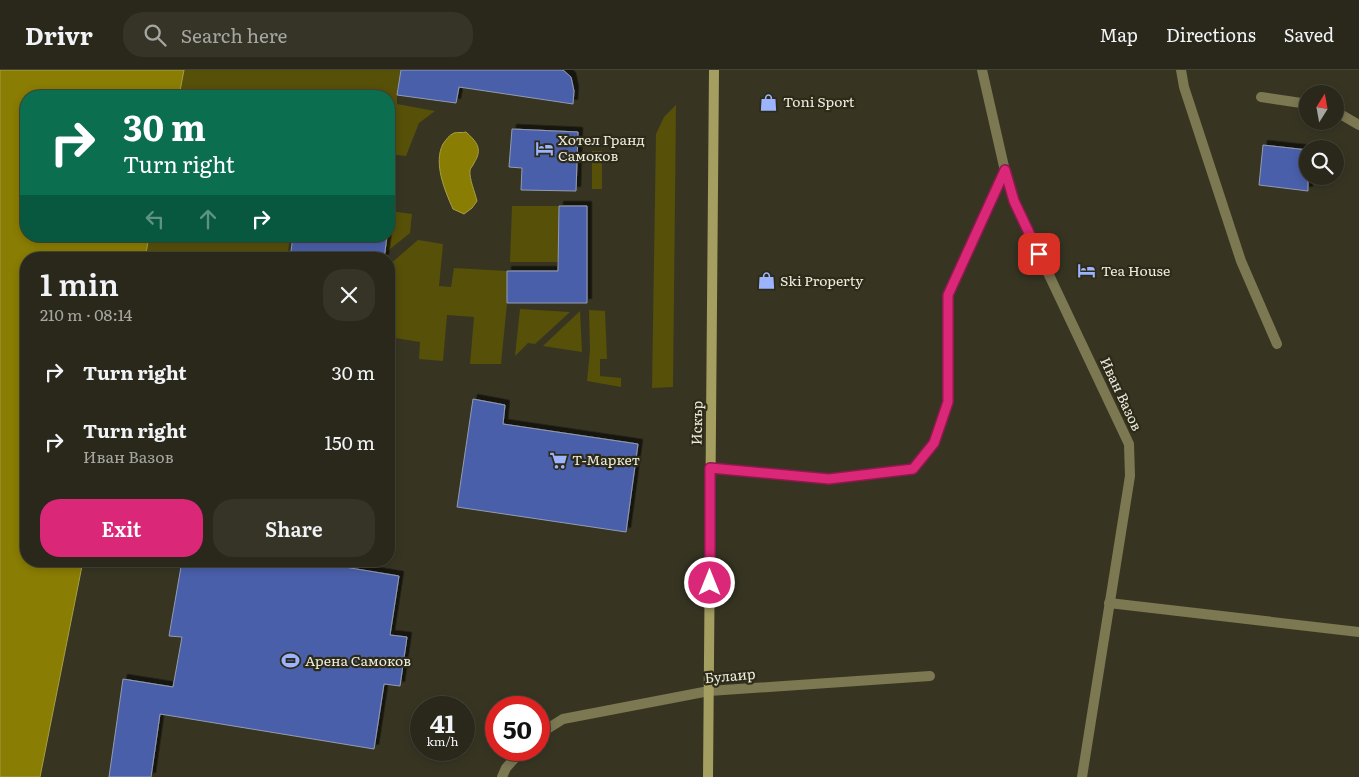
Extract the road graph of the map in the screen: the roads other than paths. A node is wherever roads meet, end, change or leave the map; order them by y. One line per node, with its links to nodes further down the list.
1 (714, 70): 10 (main road, Искър)
2 (982, 70): 8 (street, Иван Вазов)
3 (1181, 70): 9 (street)
4 (1261, 97): 5 (street)
5 (1299, 103)
6 (1344, 116): 7 (street)
7 (1359, 125)
8 (1005, 170): 10 (street); 11 (street, Иван Вазов)
9 (1277, 344)
10 (710, 468): 14 (main road, Искър)
11 (1109, 603): 12 (street); 19 (street, Иван Вазов)
12 (1359, 632)
13 (930, 676): 14 (street, Булаир)
14 (709, 691): 15 (street, Булаир); 18 (main road, Искър)
15 (550, 727)
16 (512, 761): 17 (street)
17 (502, 777)
18 (708, 777)
19 (1082, 777)

